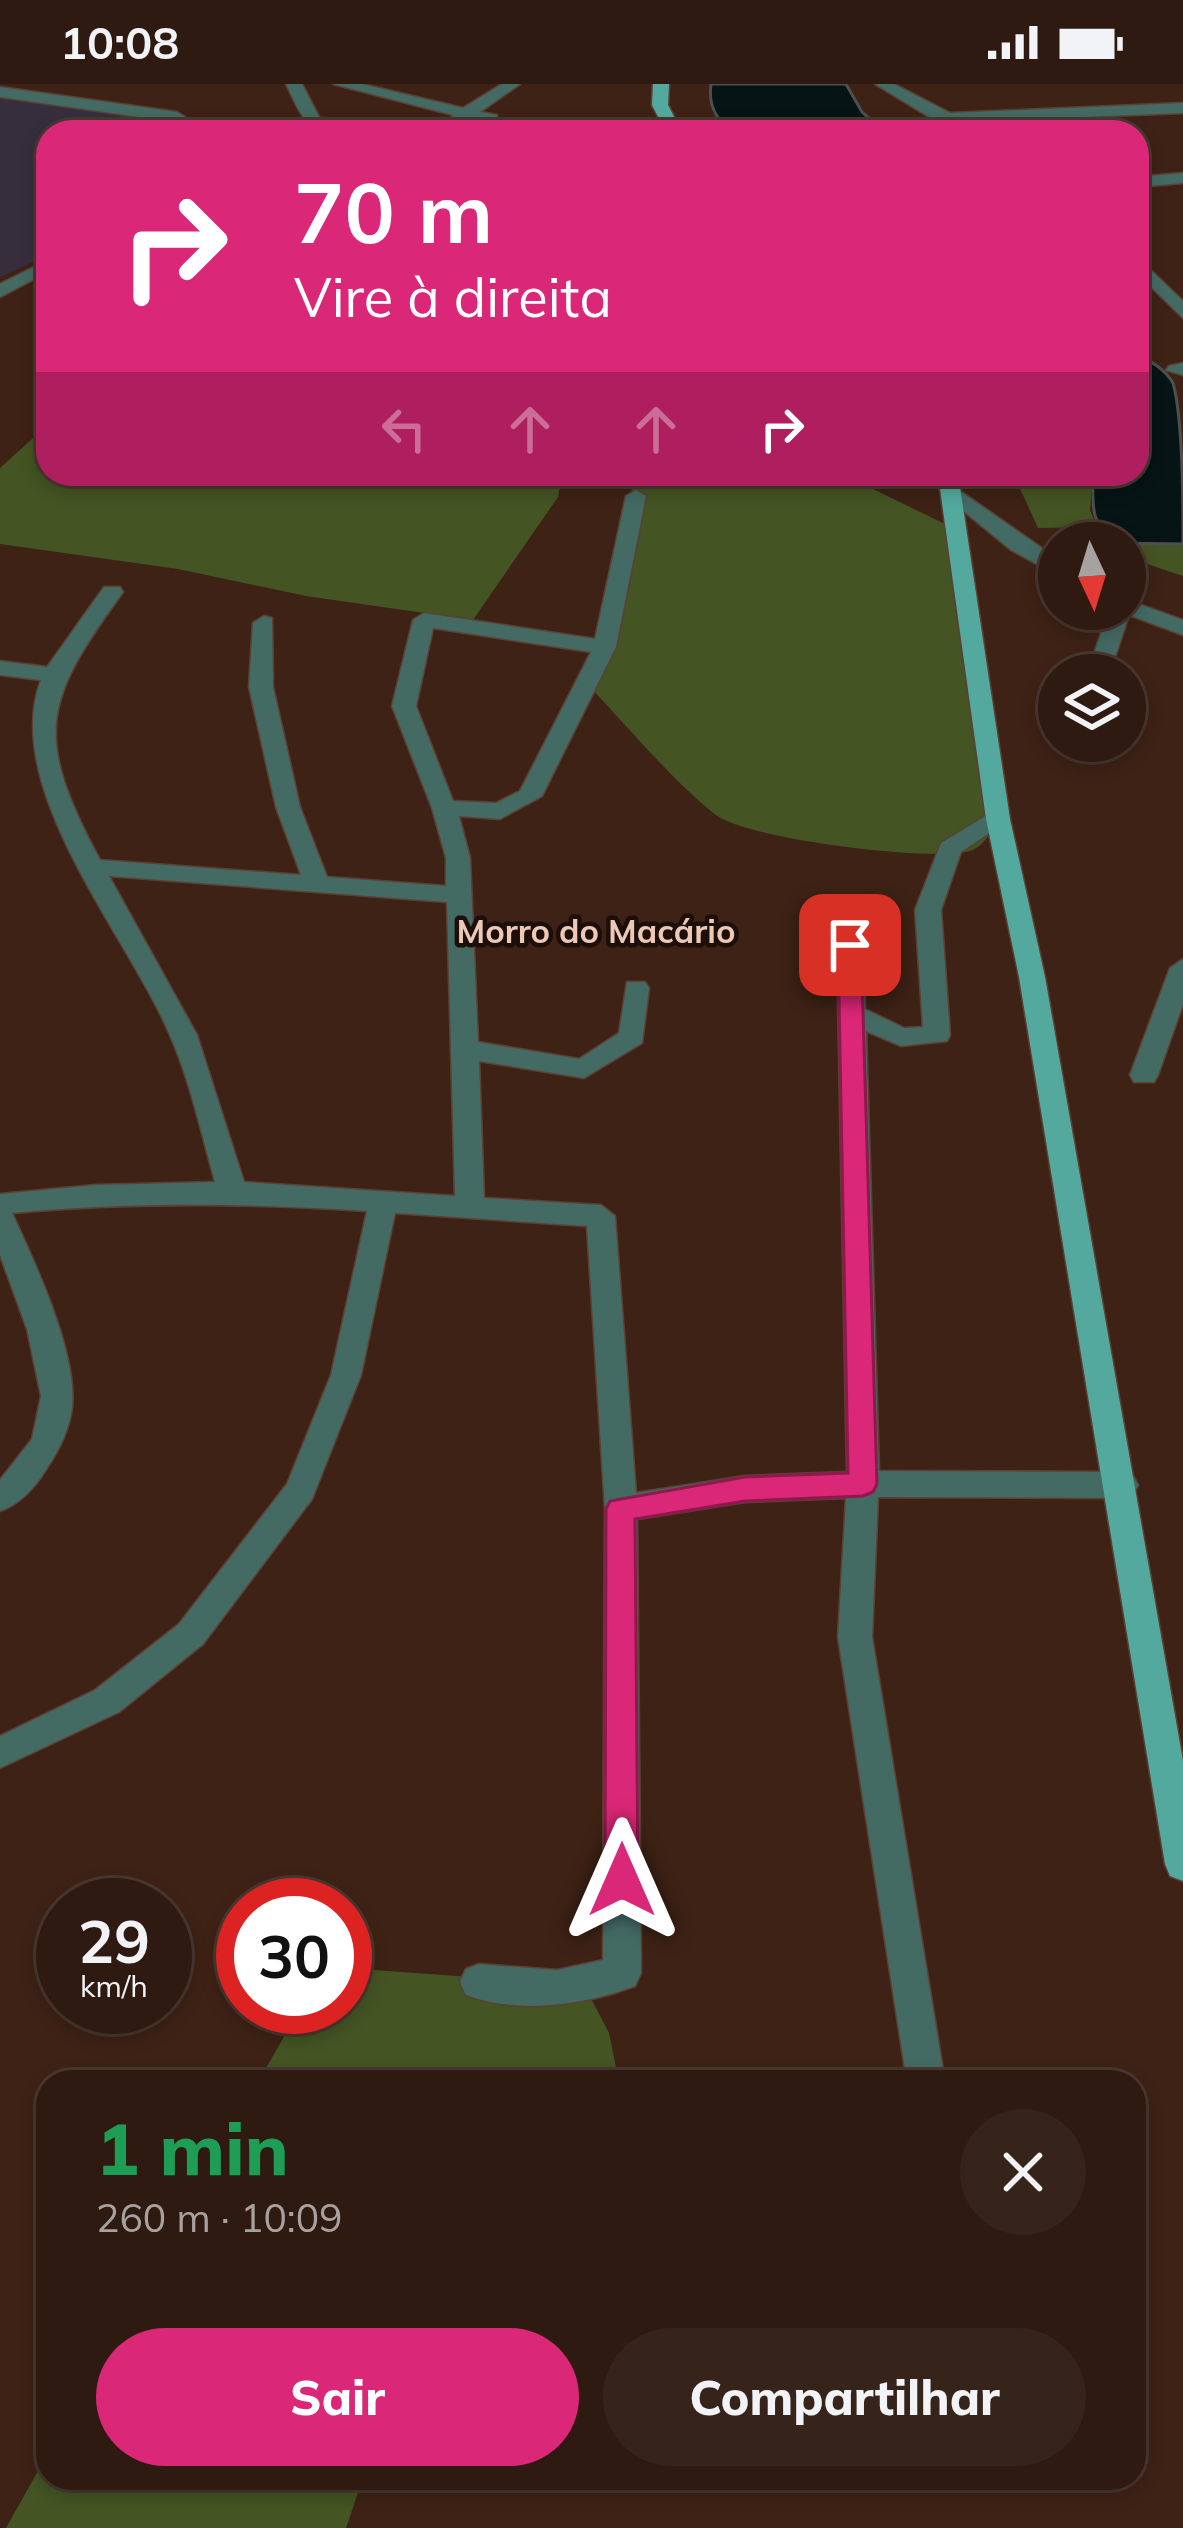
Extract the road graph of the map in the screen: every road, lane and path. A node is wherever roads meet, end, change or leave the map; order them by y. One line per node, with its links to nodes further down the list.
1 (294, 84): 10 (street)
2 (340, 84): 8 (street)
3 (512, 84): 8 (street)
4 (661, 84): 13 (main road)
5 (883, 84): 14 (street)
6 (0, 92): 9 (street)
7 (1183, 108): 15 (street)
8 (462, 111): 11 (street); 12 (street)
9 (175, 120)
10 (311, 120)
11 (456, 120)
12 (490, 120)
13 (668, 120)
14 (947, 120)
15 (1023, 120)
16 (1180, 181): 17 (street)
17 (1149, 182)
18 (36, 272): 20 (street)
19 (1149, 275): 21 (street)
20 (0, 291)
21 (1183, 311)
22 (950, 486): 34 (main road)
23 (953, 486): 25 (street)
24 (635, 496): 30 (street)
25 (1038, 557)
26 (112, 592): 32 (street)
27 (1146, 616): 29 (street)
28 (264, 623): 36 (street)
29 (1183, 628)
30 (604, 647): 33 (street); 33 (street)
31 (0, 668): 32 (street)
32 (54, 675): 35 (street)
33 (444, 808): 37 (street)
34 (998, 819): 41 (street); 50 (main road)
35 (94, 867): 36 (street); 44 (street)
36 (317, 884): 37 (street)
37 (457, 895): 42 (street)
38 (850, 945): 41 (street)
39 (1183, 968): 43 (street)
40 (636, 988): 42 (street)
41 (850, 1013): 49 (street)
42 (464, 1048): 47 (street)
43 (1144, 1075)
44 (232, 1192): 45 (street); 46 (street)
45 (382, 1202): 47 (street); 53 (street)
46 (0, 1204)
47 (470, 1208): 52 (street)
48 (0, 1216): 51 (street)
49 (863, 1484): 50 (street); 52 (street); 56 (street)
50 (1122, 1485): 54 (main road)
51 (0, 1498)
52 (621, 1509): 55 (street)
53 (0, 1753)
54 (1183, 1864)
55 (478, 1982)
56 (924, 2070)

